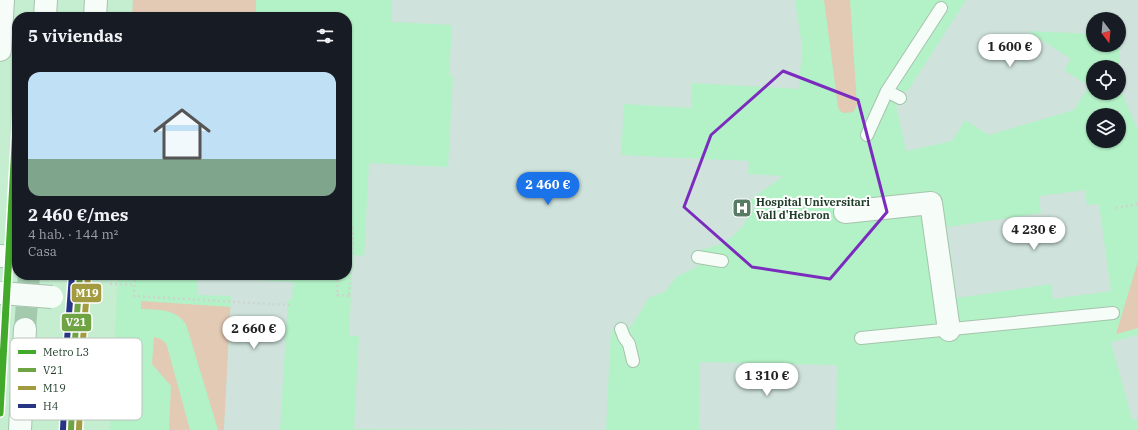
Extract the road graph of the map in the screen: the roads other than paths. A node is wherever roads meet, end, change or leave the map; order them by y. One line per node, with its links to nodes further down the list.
1 (3, 0): 7 (main road)
2 (46, 0): 5 (main road)
3 (96, 0): 6 (main road)
4 (941, 8): 8 (lane)
5 (45, 12)
6 (95, 12)
7 (0, 50)
8 (887, 91): 9 (lane); 10 (lane)
9 (900, 98)
10 (867, 135)
11 (844, 212): 22 (main road)
12 (0, 256): 13 (main road)
13 (12, 257)
14 (698, 257): 15 (lane)
15 (722, 261)
16 (80, 280): 18 (main road)
17 (0, 293): 18 (main road, bridge)
18 (78, 298): 24 (main road)
19 (1113, 313): 22 (lane)
20 (25, 329): 23 (main road)
21 (621, 329): 26 (lane)
22 (949, 330): 25 (lane)
23 (25, 338)
24 (75, 338)
25 (861, 338)
26 (633, 361)
27 (20, 420): 29 (main road)
28 (71, 420): 30 (main road)
29 (20, 430)
30 (71, 430)

